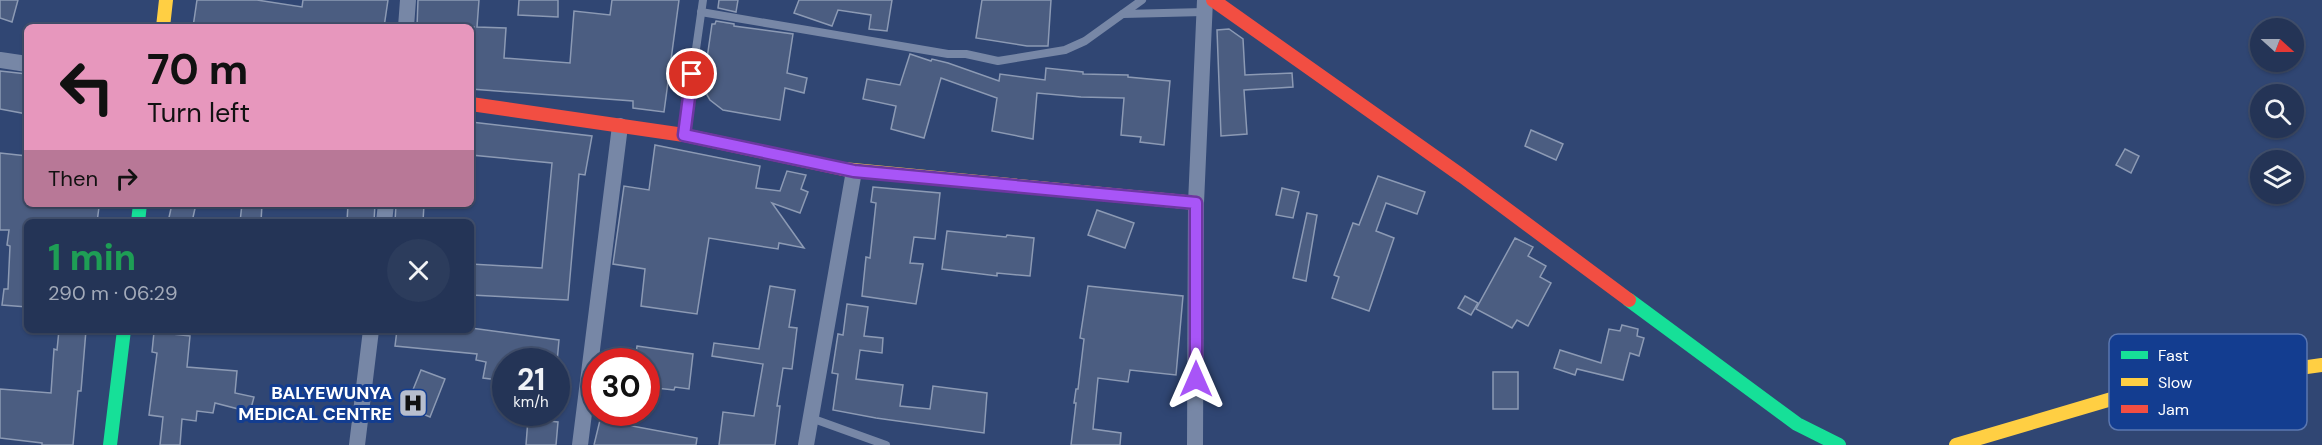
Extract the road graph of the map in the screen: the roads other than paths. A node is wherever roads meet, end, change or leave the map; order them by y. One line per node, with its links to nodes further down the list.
1 (166, 0): 8 (street)
2 (408, 0): 9 (street)
3 (702, 0): 6 (lane)
4 (1142, 0): 7 (lane)
5 (1207, 4): 7 (lane); 16 (street); 29 (street)
6 (701, 12): 7 (lane); 14 (lane)
7 (1123, 14)
8 (163, 24)
9 (406, 24)
10 (0, 60): 11 (street)
11 (24, 64)
12 (474, 104): 13 (street)
13 (620, 126): 14 (street); 25 (street)
14 (684, 135): 15 (street)
15 (854, 171): 16 (street); 22 (street)
16 (1196, 203): 28 (street)
17 (124, 333): 23 (street)
18 (371, 333): 24 (street)
19 (2322, 365): 20 (street)
20 (2307, 367)
21 (2109, 400): 30 (street)
22 (811, 418): 26 (street); 27 (lane)
23 (110, 445)
24 (357, 445)
25 (580, 445)
26 (806, 445)
27 (886, 445)
28 (1195, 445)
29 (1839, 445)
30 (1956, 445)

